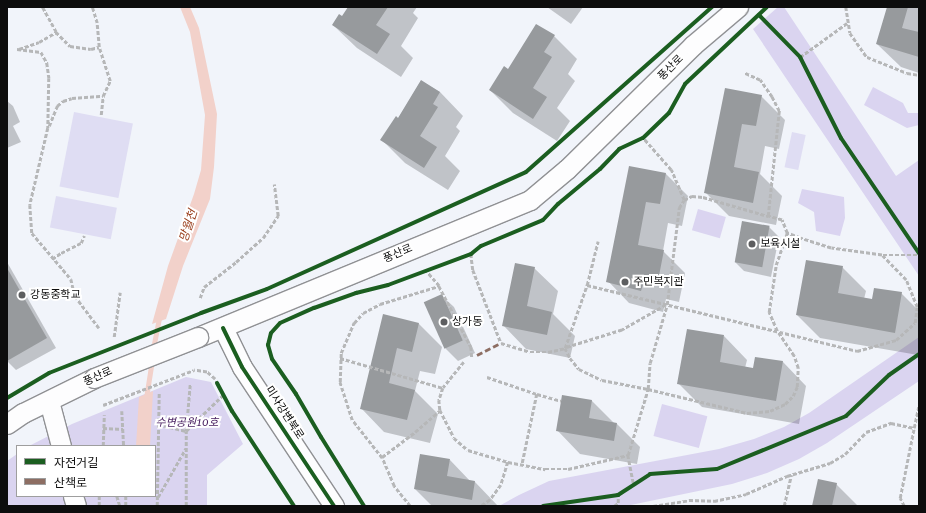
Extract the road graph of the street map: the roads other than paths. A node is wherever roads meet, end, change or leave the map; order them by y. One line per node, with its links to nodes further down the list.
1 (738, 7): 2 (street, 풍산로)
2 (224, 328): 3 (street, 풍산로, bridge); 6 (street, 미사강변북로)
3 (49, 401): 4 (street, 풍산로); 5 (street)
4 (7, 424)
5 (61, 445)
6 (334, 506)

